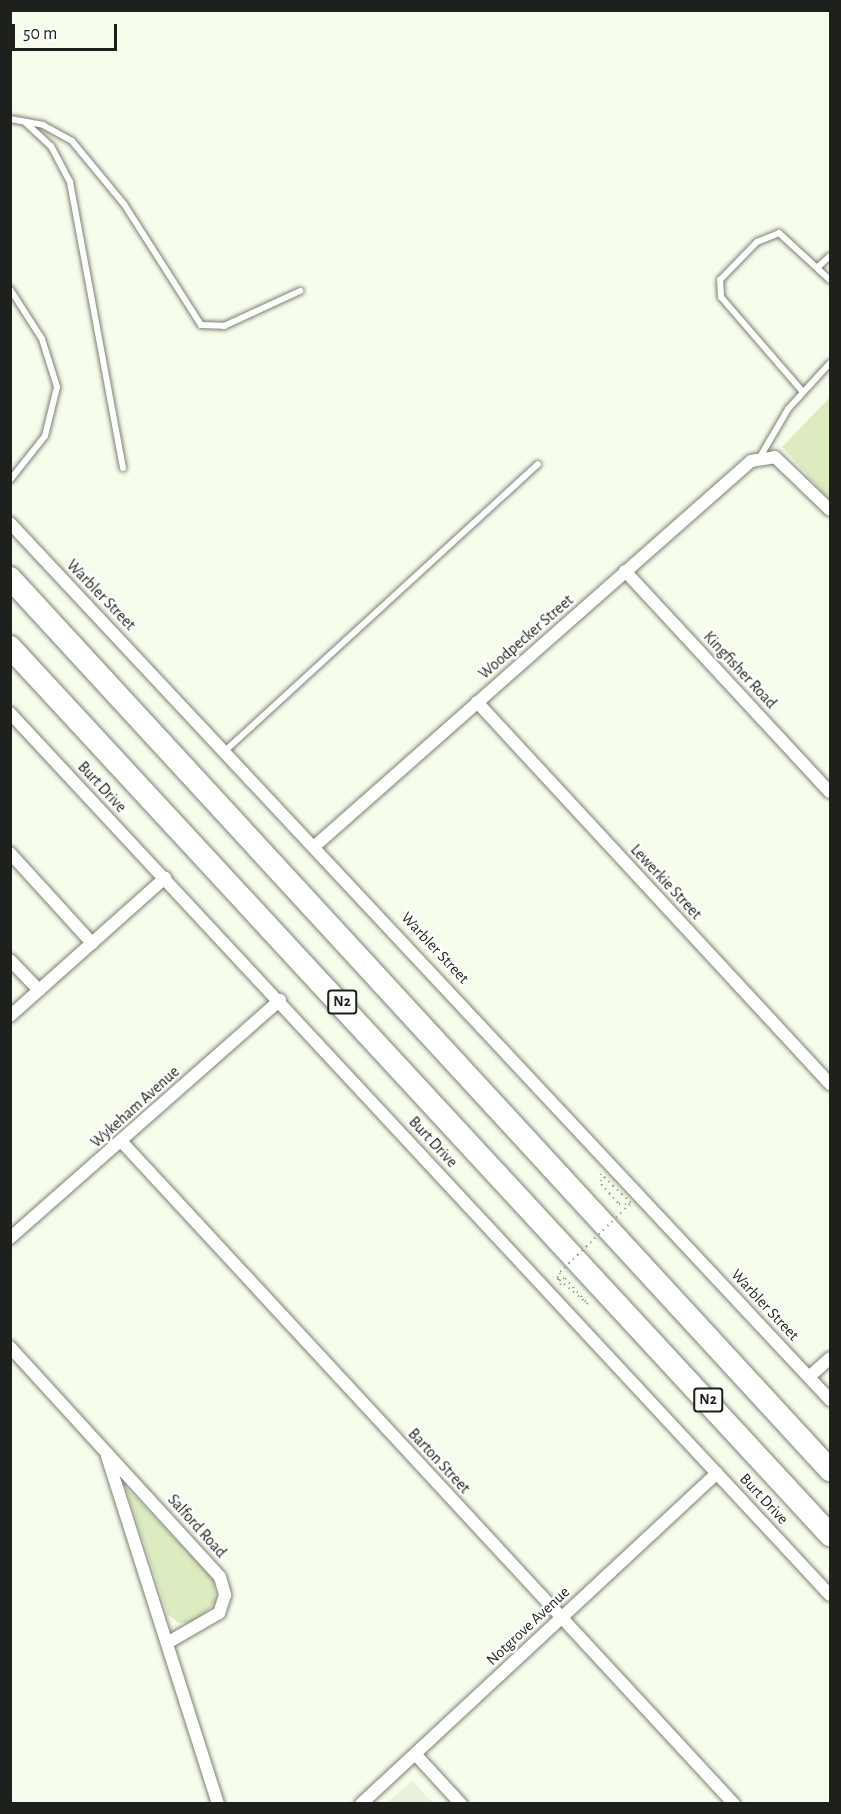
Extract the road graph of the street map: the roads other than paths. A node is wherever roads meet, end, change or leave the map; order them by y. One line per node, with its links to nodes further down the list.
1 (10, 119): 2 (lane)
2 (25, 123): 7 (lane); 12 (lane)
3 (831, 256): 4 (lane)
4 (818, 267): 5 (lane); 9 (lane)
5 (831, 280)
6 (10, 289): 13 (lane)
7 (300, 291)
8 (831, 363): 9 (lane)
9 (803, 392): 10 (lane)
10 (760, 457): 14 (street); 16 (street, Woodpecker Street)
11 (538, 464): 21 (lane)
12 (123, 468)
13 (10, 480)
14 (831, 510)
15 (10, 523): 21 (street, Warbler Street)
16 (626, 571): 19 (street, Woodpecker Street); 22 (street, Kingfisher Road)
17 (12, 579): 35 (highway, N2)
18 (10, 647): 43 (highway, N2)
19 (477, 702): 23 (street, Woodpecker Street); 31 (street, Lewerkie Street)
20 (10, 713): 25 (street, Burt Drive)
21 (226, 750): 23 (street, Warbler Street)
22 (831, 792)
23 (316, 845): 37 (street, Warbler Street)
24 (10, 853): 26 (street)
25 (165, 878): 26 (street); 29 (street, Burt Drive)
26 (92, 943): 28 (street)
27 (10, 960): 28 (street)
28 (39, 990): 30 (street)
29 (280, 1000): 32 (street, Wykeham Avenue); 42 (street, Burt Drive)
30 (10, 1016)
31 (831, 1084)
32 (121, 1141): 33 (street, Wykeham Avenue); 45 (street, Barton Street)
33 (10, 1238)
34 (10, 1347): 39 (street, Salford Road)
35 (726, 1357): 40 (highway); 41 (highway, N2)
36 (831, 1358): 37 (street)
37 (809, 1377): 38 (street, Warbler Street)
38 (831, 1400)
39 (106, 1452): 46 (street, Salford Road); 46 (street, Salford Road)
40 (831, 1455)
41 (831, 1470)
42 (717, 1473): 44 (street, Burt Drive); 45 (street, Notgrove Avenue)
43 (831, 1535)
44 (831, 1595)
45 (561, 1617): 47 (street, Notgrove Avenue); 51 (street, Barton Street)
46 (167, 1643): 48 (street, Salford Road)
47 (416, 1755): 49 (street, Notgrove Avenue); 50 (street)
48 (218, 1803)
49 (361, 1803)
50 (461, 1803)
51 (734, 1803)

